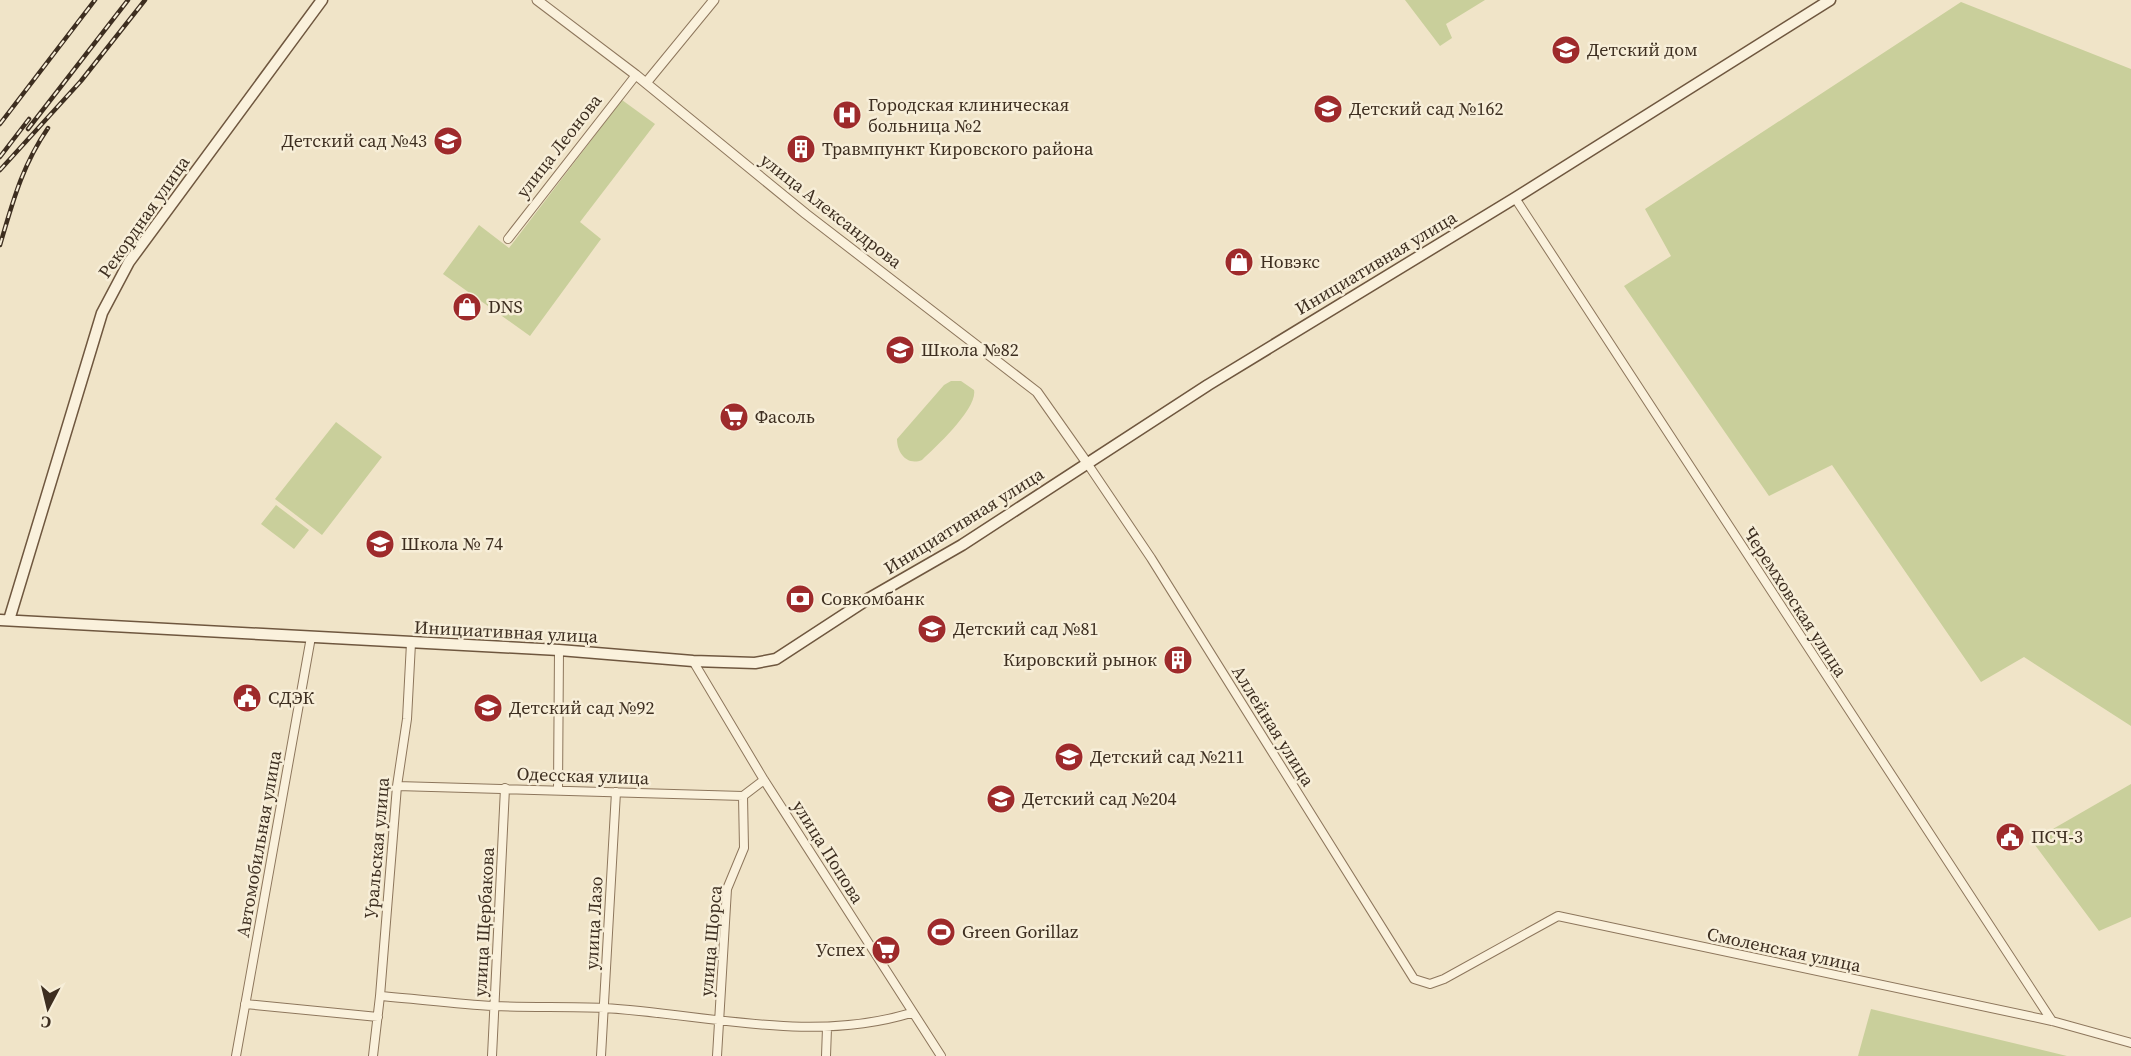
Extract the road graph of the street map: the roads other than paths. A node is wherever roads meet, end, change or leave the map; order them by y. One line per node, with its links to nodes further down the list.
1 (322, 0): 10 (main road, Рекордная улица)
2 (537, 0): 5 (street, улица Александрова)
3 (714, 0): 6 (street)
4 (1830, 0): 7 (main road, Инициативная улица)
5 (636, 75): 6 (street, улица Александрова); 8 (street, улица Леонова)
6 (646, 83): 9 (street, улица Александрова)
7 (1515, 198): 9 (main road, Инициативная улица); 29 (street, Черемховская улица)
8 (508, 239)
9 (1087, 463): 14 (main road, Инициативная улица); 21 (street, Аллейная улица)
10 (5, 620): 11 (main road, Инициативная улица)
11 (311, 637): 12 (main road, Инициативная улица); 23 (street, Автомобильная улица)
12 (411, 643): 13 (main road, Инициативная улица); 16 (street, Уральская улица)
13 (559, 650): 14 (main road, Инициативная улица); 18 (street)
14 (693, 661): 15 (street, улица Попова)
15 (764, 780): 20 (street); 26 (street, улица Попова)
16 (397, 786): 17 (street, Одесская улица); 22 (street, Уральская улица)
17 (505, 788): 18 (street, Одесская улица); 24 (street, улица Щербакова)
18 (558, 790): 19 (street, Одесская улица)
19 (616, 792): 20 (street, Одесская улица); 25 (street, улица Лазо)
20 (743, 796): 28 (street, улица Щорса)
21 (1444, 978): 29 (street, Смоленская улица)
22 (380, 996): 24 (street); 27 (street, Уральская улица)
23 (245, 1004): 27 (street); 32 (street, Автомобильная улица)
24 (495, 1006): 25 (street); 34 (street, улица Щербакова)
25 (604, 1008): 28 (street); 35 (street, улица Лазо)
26 (911, 1013): 30 (street); 38 (street, улица Попова)
27 (378, 1017): 33 (street, Уральская улица)
28 (719, 1021): 30 (street); 36 (street, улица Щорса)
29 (2052, 1021): 31 (street, Смоленская улица)
30 (828, 1028): 37 (street)
31 (2131, 1043)
32 (236, 1056)
33 (373, 1056)
34 (492, 1056)
35 (601, 1056)
36 (717, 1056)
37 (826, 1056)
38 (940, 1056)

